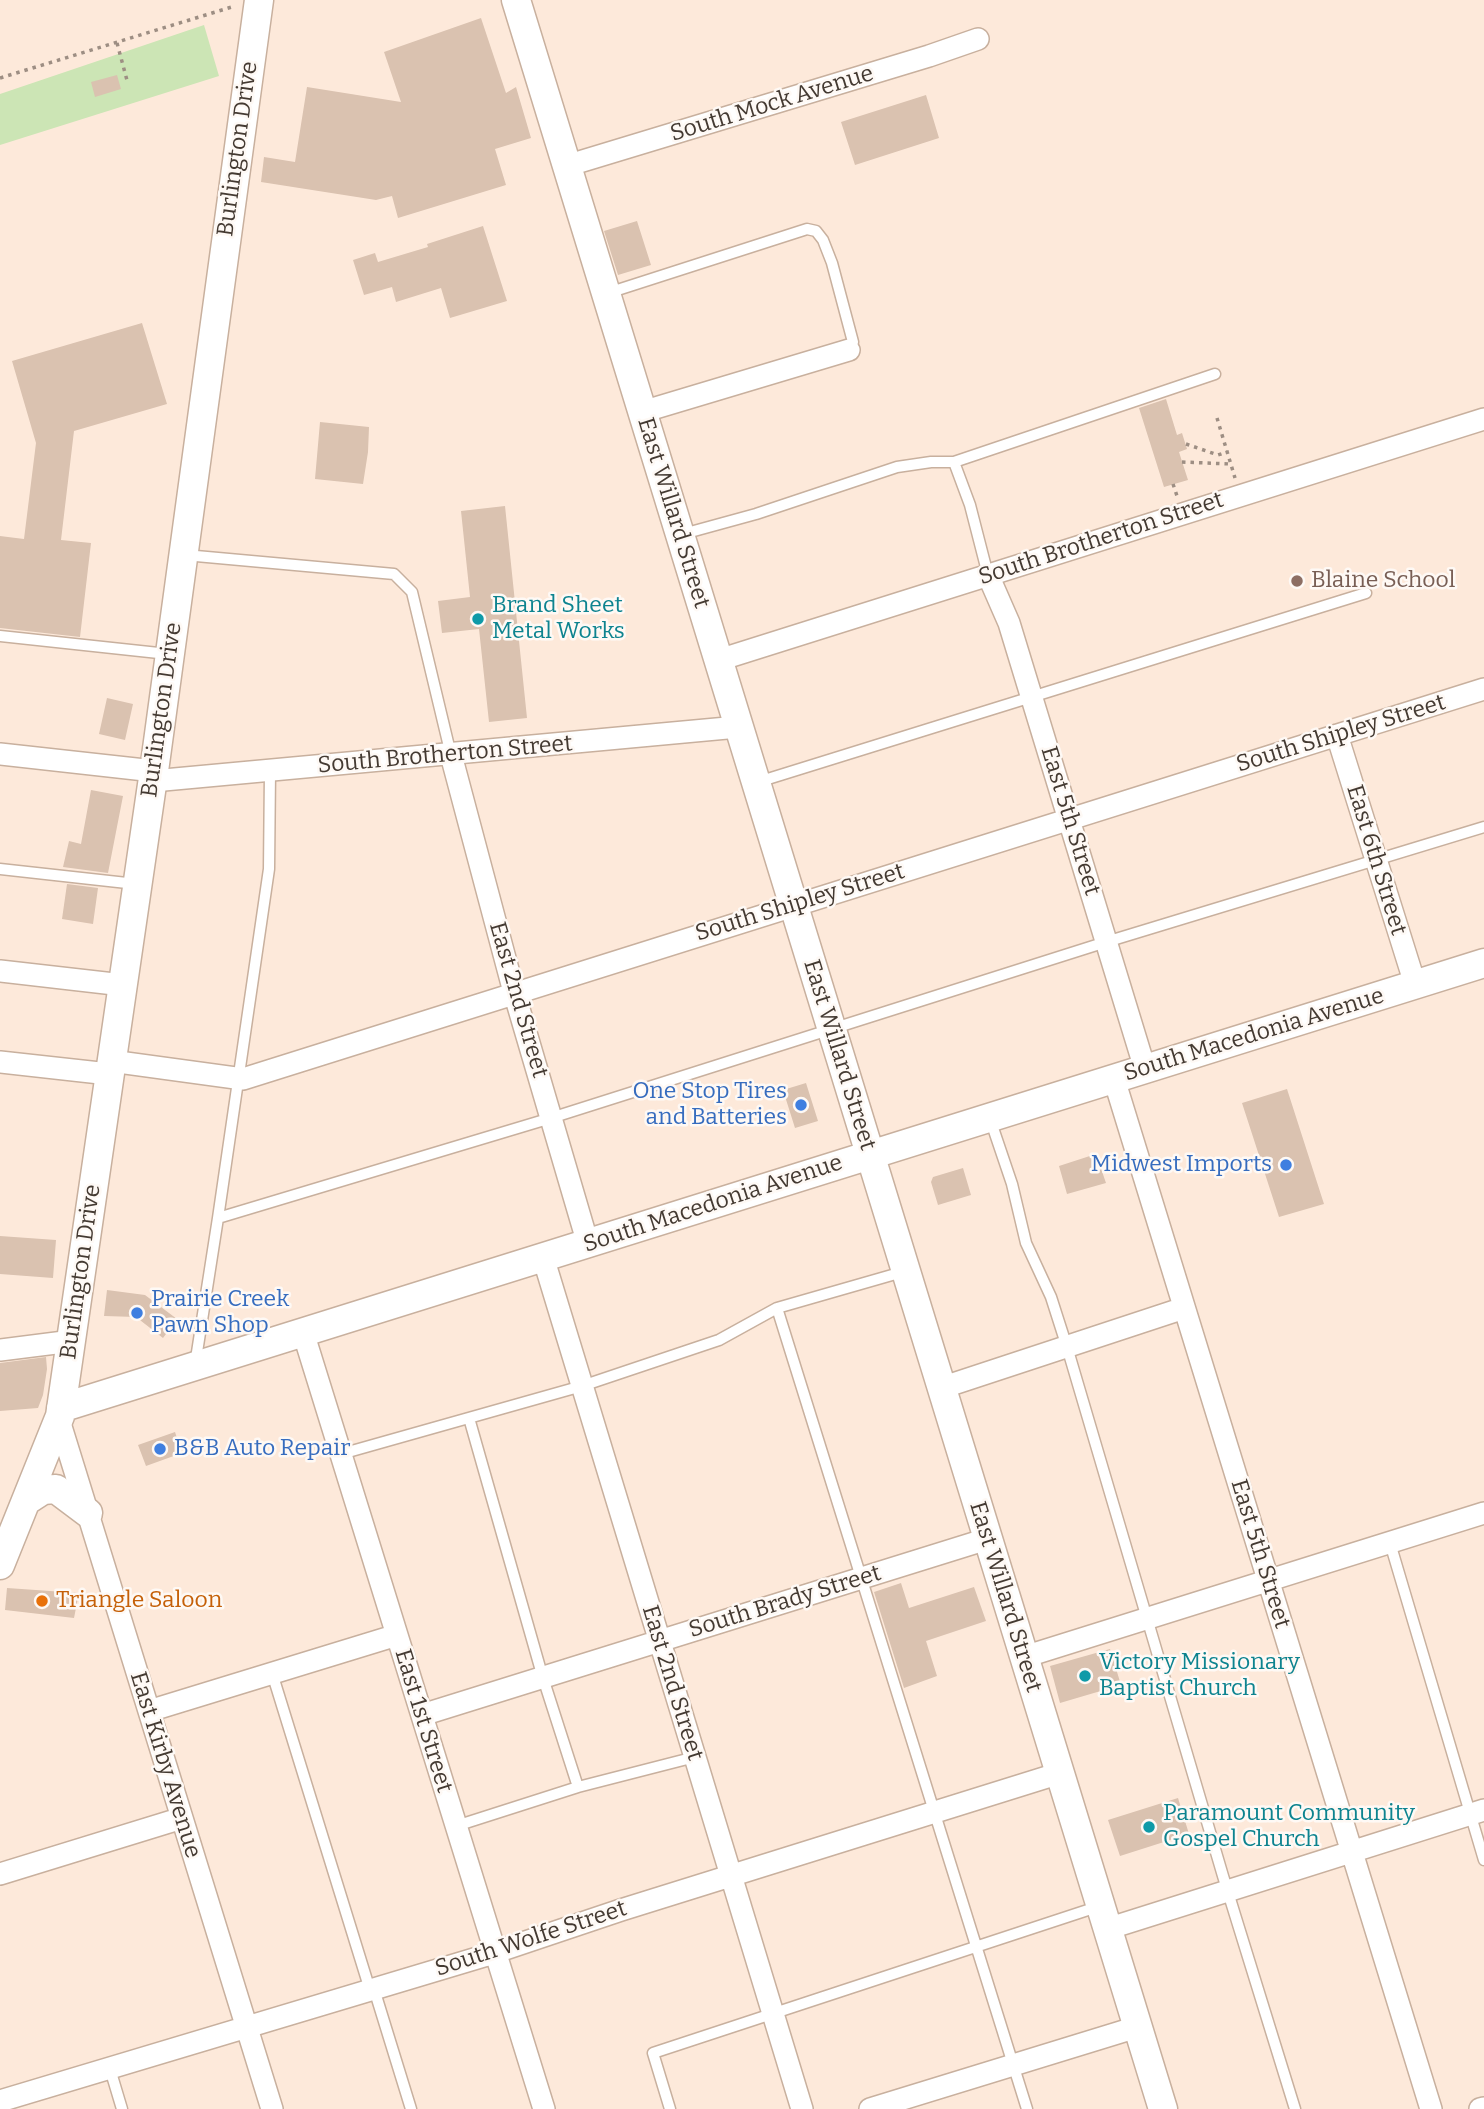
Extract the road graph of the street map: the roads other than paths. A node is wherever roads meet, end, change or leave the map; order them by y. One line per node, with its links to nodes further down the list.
1 (516, 0): 4 (street, East Willard Street)
2 (249, 2): 12 (street, Burlington Drive)
3 (978, 39): 4 (street, South Mock Avenue)
4 (566, 166): 5 (street, East Willard Street)
5 (606, 294): 6 (lane); 8 (street, East Willard Street)
6 (849, 350): 8 (street)
7 (1215, 374): 10 (lane)
8 (642, 412): 11 (street, East Willard Street)
9 (1484, 419): 13 (street, South Brotherton Street)
10 (954, 462): 11 (lane); 13 (lane)
11 (680, 535): 17 (street, East Willard Street)
12 (183, 555): 16 (street, Burlington Drive); 23 (lane)
13 (988, 575): 17 (street, South Brotherton Street); 19 (street, East 5th Street)
14 (1366, 593): 19 (lane)
15 (0, 636): 16 (lane)
16 (170, 654): 25 (street, Burlington Drive)
17 (719, 660): 20 (street, East Willard Street)
18 (1484, 689): 21 (street, South Shipley Street)
19 (1032, 698): 26 (lane); 27 (street, East 5th Street)
20 (738, 727): 23 (street, South Brotherton Street); 26 (street, East Willard Street)
21 (1337, 735): 27 (street, South Shipley Street); 29 (street, East 6th Street)
22 (0, 754): 25 (street, South Brotherton Street)
23 (451, 755): 24 (street, South Brotherton Street); 38 (street, East 2nd Street)
24 (270, 772): 25 (street, South Brotherton Street); 44 (lane)
25 (153, 776): 31 (street, Burlington Drive)
26 (755, 783): 32 (street, East Willard Street)
27 (1070, 818): 32 (street, South Shipley Street); 33 (street, East 5th Street)
28 (1484, 827): 29 (lane)
29 (1377, 861): 33 (lane); 36 (street, East 6th Street)
30 (0, 869): 31 (lane)
31 (138, 884): 37 (street, Burlington Drive)
32 (793, 905): 38 (street, South Shipley Street); 39 (street, East Willard Street)
33 (1107, 942): 39 (lane); 42 (street, East 5th Street)
34 (1484, 963): 36 (street, South Macedonia Avenue)
35 (0, 971): 37 (street)
36 (1415, 984): 42 (street, South Macedonia Avenue)
37 (123, 985): 41 (street, Burlington Drive)
38 (514, 992): 44 (street, South Shipley Street); 45 (street, East 2nd Street)
39 (832, 1030): 45 (lane); 47 (street, East Willard Street)
40 (0, 1062): 41 (street, South Shipley Street)
41 (110, 1068): 44 (street, South Shipley Street); 55 (street, Burlington Drive)
42 (1144, 1069): 43 (street, South Macedonia Avenue)
43 (1114, 1079): 46 (street, South Macedonia Avenue); 53 (street, East 5th Street)
44 (238, 1080): 48 (lane)
45 (551, 1118): 48 (lane); 49 (street, East 2nd Street)
46 (989, 1118): 47 (street, South Macedonia Avenue); 56 (lane)
47 (870, 1154): 49 (street, South Macedonia Avenue); 51 (street, East Willard Street)
48 (218, 1218): 58 (lane)
49 (588, 1244): 50 (street, South Macedonia Avenue)
50 (542, 1257): 54 (street, South Macedonia Avenue); 59 (street, East 2nd Street)
51 (906, 1272): 52 (lane); 60 (street, East Willard Street)
52 (777, 1308): 59 (lane); 70 (lane)
53 (1184, 1308): 56 (street); 71 (street, East 5th Street)
54 (303, 1332): 58 (street, South Macedonia Avenue); 63 (street, East 1st Street)
55 (72, 1341): 57 (street); 61 (street, Burlington Drive)
56 (1067, 1347): 60 (street); 72 (lane)
57 (0, 1350)
58 (195, 1366): 61 (street, South Macedonia Avenue)
59 (582, 1386): 62 (lane); 74 (street, East 2nd Street)
60 (941, 1388): 67 (street, East Willard Street)
61 (60, 1414): 64 (street, Burlington Drive); 65 (street, East Kirby Avenue)
62 (469, 1418): 63 (lane); 77 (lane)
63 (341, 1454): 73 (street, East 1st Street)
64 (26, 1501): 65 (street); 69 (street, Burlington Drive)
65 (88, 1513): 78 (street, East Kirby Avenue)
66 (1484, 1513): 68 (street)
67 (987, 1539): 70 (street, South Brady Street); 75 (street, East Willard Street)
68 (1390, 1543): 71 (street); 84 (lane)
69 (0, 1564)
70 (862, 1578): 74 (street, South Brady Street); 83 (lane)
71 (1269, 1582): 72 (street); 87 (street, East 5th Street)
72 (1149, 1619): 75 (street); 91 (lane)
73 (397, 1635): 76 (street); 79 (street, East 1st Street)
74 (660, 1642): 77 (street, South Brady Street); 80 (street, East 2nd Street)
75 (1024, 1657): 81 (street, East Willard Street)
76 (272, 1673): 78 (street); 95 (lane)
77 (543, 1678): 79 (street, South Brady Street); 82 (lane)
78 (149, 1711): 85 (street, East Kirby Avenue)
79 (422, 1715): 86 (street, East 1st Street)
80 (695, 1757): 82 (lane); 90 (street, East 2nd Street)
81 (1060, 1773): 83 (street, South Wolfe Street); 92 (street, East Willard Street)
82 (578, 1787): 86 (lane)
83 (935, 1812): 90 (street, South Wolfe Street); 93 (lane)
84 (1477, 1813): 87 (street); 88 (lane)
85 (182, 1818): 89 (street); 98 (street, East Kirby Avenue)
86 (456, 1826): 94 (street, East 1st Street)
87 (1352, 1852): 91 (street); 112 (street, East 5th Street)
88 (1484, 1860)
89 (0, 1874)
90 (731, 1876): 94 (street, South Wolfe Street); 96 (street, East 2nd Street)
91 (1227, 1891): 92 (street); 111 (lane)
92 (1104, 1917): 93 (lane); 97 (street, East Willard Street)
93 (977, 1948): 96 (lane); 99 (lane)
94 (495, 1951): 95 (street, South Wolfe Street); 105 (street, East 1st Street)
95 (372, 1990): 98 (street, South Wolfe Street); 104 (lane)
96 (773, 2014): 106 (lane); 107 (street, East 2nd Street)
97 (1137, 2027): 99 (street); 110 (street, East Willard Street)
98 (247, 2028): 100 (street, South Wolfe Street); 103 (street, East Kirby Avenue)
99 (1013, 2065): 108 (street); 109 (lane)
100 (110, 2069): 101 (street, South Wolfe Street); 102 (lane)
101 (0, 2101)
102 (122, 2109)
103 (272, 2109)
104 (411, 2109)
105 (544, 2109)
106 (670, 2109)
107 (802, 2109)
108 (870, 2109)
109 (1027, 2109)
110 (1163, 2109)
111 (1295, 2109)
112 (1431, 2109)

